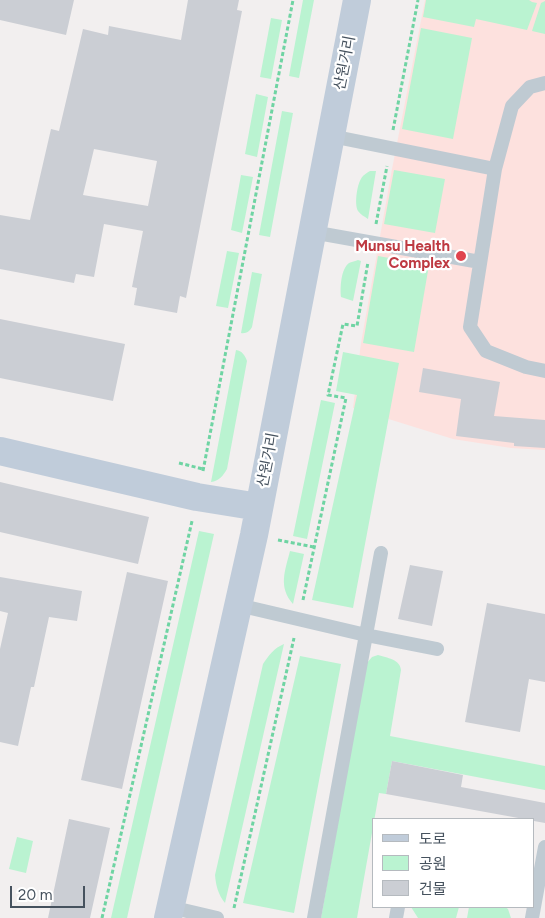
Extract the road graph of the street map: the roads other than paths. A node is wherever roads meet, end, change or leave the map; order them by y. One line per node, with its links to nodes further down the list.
1 (357, 0): 3 (main road, 산원거리)
2 (545, 83): 4 (lane)
3 (331, 136): 4 (lane); 5 (main road, 산원거리)
4 (494, 169): 6 (lane)
5 (312, 232): 6 (lane); 9 (main road, 산원거리)
6 (480, 262): 7 (lane)
7 (545, 371)
8 (0, 450): 9 (main road)
9 (259, 507): 11 (main road, 산원거리)
10 (381, 553): 12 (lane)
11 (238, 606): 12 (lane); 16 (main road, 산원거리)
12 (366, 635): 13 (lane); 18 (lane)
13 (437, 649)
14 (541, 846): 15 (lane)
15 (535, 894)
16 (169, 913): 17 (lane)
17 (217, 918)
18 (314, 918)

